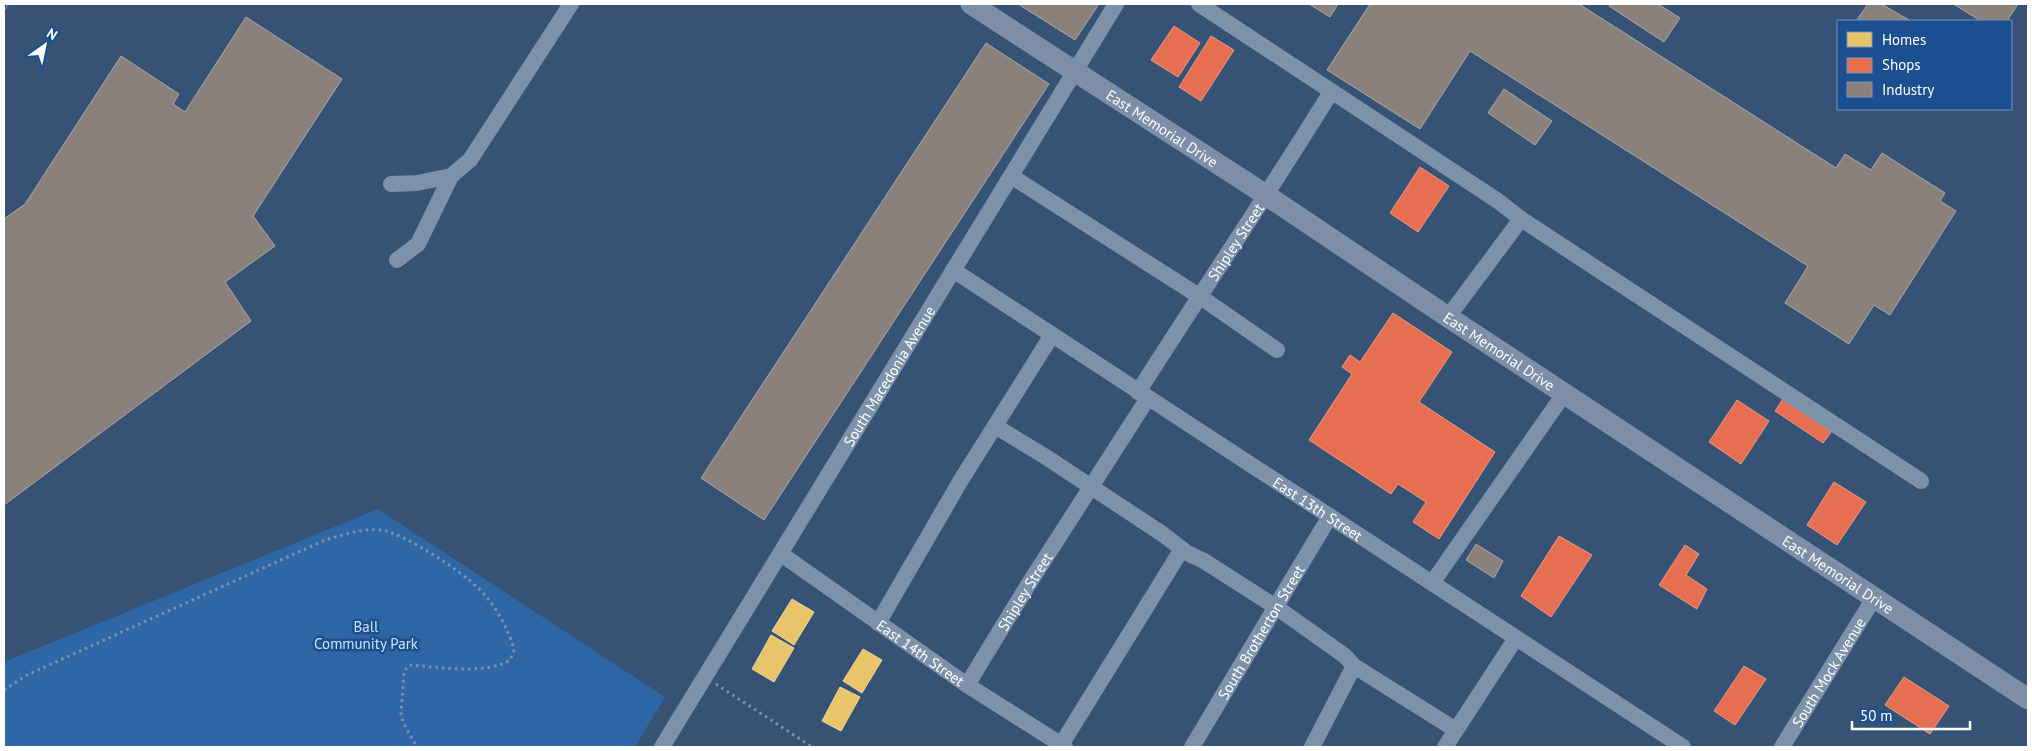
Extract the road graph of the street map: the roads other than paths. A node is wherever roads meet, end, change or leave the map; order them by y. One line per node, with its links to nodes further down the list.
1 (572, 4): 7 (street)
2 (971, 4): 5 (main road, East Memorial Drive)
3 (1116, 4): 5 (street, South Macedonia Avenue)
4 (1198, 4): 6 (street)
5 (1075, 70): 8 (street, South Macedonia Avenue); 10 (main road, East Memorial Drive)
6 (1331, 92): 10 (street, Shipley Street); 11 (street)
7 (451, 176): 9 (street); 12 (street)
8 (1010, 176): 13 (street, South Macedonia Avenue); 14 (street)
9 (391, 184)
10 (1266, 195): 14 (street, Shipley Street); 15 (main road, East Memorial Drive)
11 (1521, 219): 15 (street); 21 (street)
12 (397, 260)
13 (953, 270): 16 (street, East 13th Street); 25 (street, South Macedonia Avenue)
14 (1200, 296): 17 (street); 19 (street, Shipley Street)
15 (1448, 317): 18 (main road, East Memorial Drive)
16 (1052, 335): 19 (street, East 13th Street); 20 (street)
17 (1277, 350)
18 (1564, 394): 26 (street); 27 (main road, East Memorial Drive)
19 (1143, 395): 22 (street, Shipley Street); 23 (street, East 13th Street)
20 (995, 426): 22 (street); 29 (street)
21 (1921, 480)
22 (1091, 487): 24 (street); 32 (street, Shipley Street)
23 (1330, 516): 26 (street, East 13th Street); 28 (street, South Brotherton Street)
24 (1182, 549): 28 (street); 35 (street)
25 (781, 554): 29 (street, East 14th Street); 36 (street, South Macedonia Avenue)
26 (1432, 583): 30 (street, East 13th Street)
27 (1874, 598): 33 (main road, East Memorial Drive); 41 (street, South Mock Avenue)
28 (1276, 607): 31 (street); 37 (street, South Brotherton Street)
29 (878, 623): 32 (street, East 14th Street)
30 (1516, 638): 34 (street); 40 (street, East 13th Street)
31 (1354, 666): 34 (street); 38 (street)
32 (967, 684): 35 (street, East 14th Street)
33 (2028, 699)
34 (1456, 730): 39 (street)
35 (1063, 746)
36 (662, 747)
37 (1192, 747)
38 (1312, 747)
39 (1445, 747)
40 (1683, 747)
41 (1782, 747)

